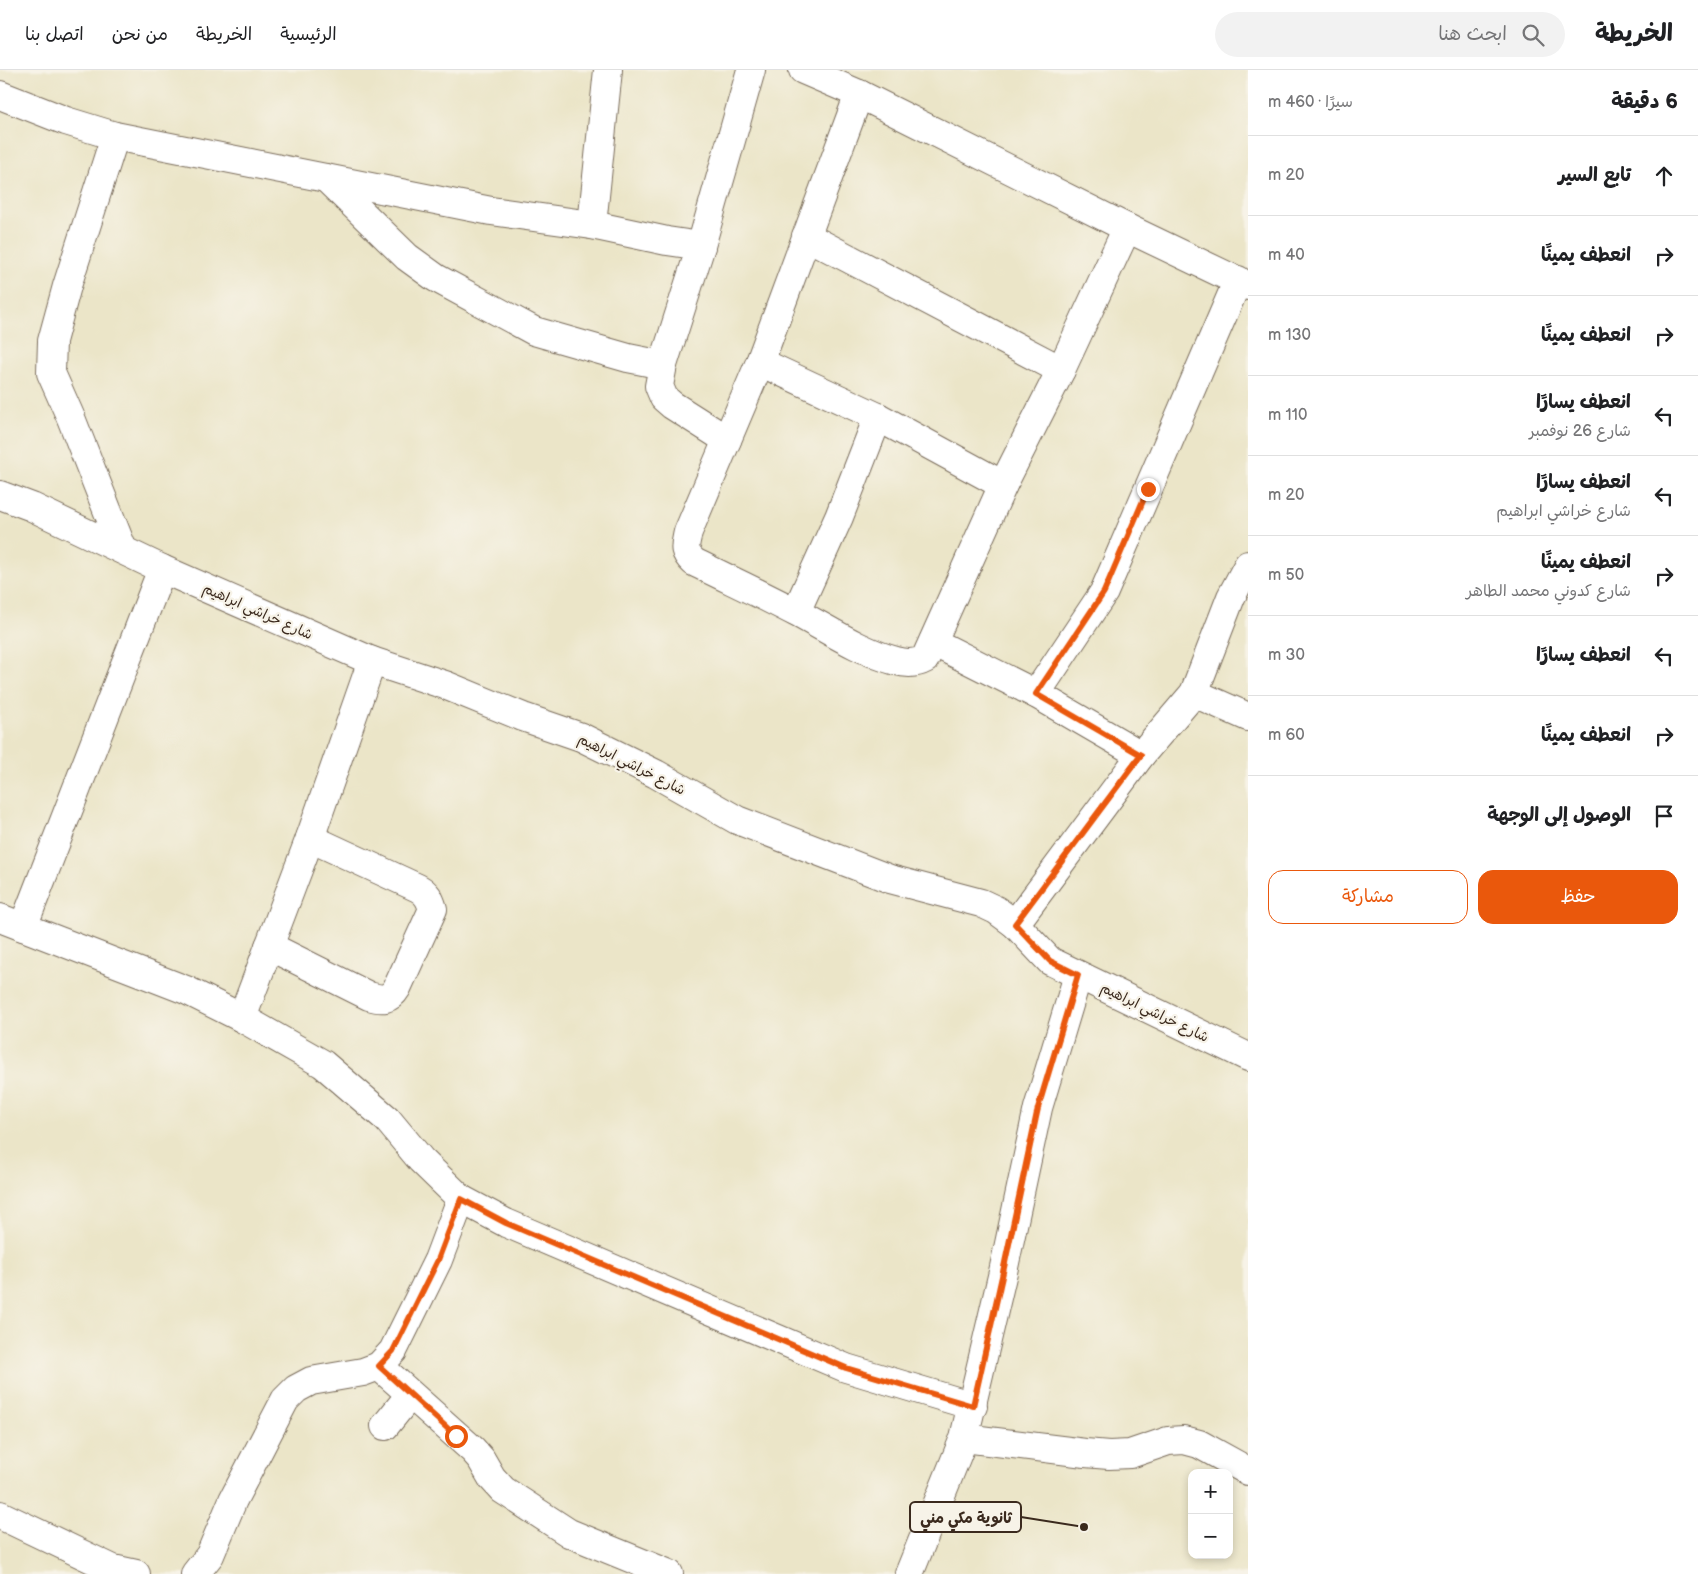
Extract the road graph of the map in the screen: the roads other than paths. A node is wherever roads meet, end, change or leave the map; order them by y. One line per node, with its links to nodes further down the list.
1 (608, 70): 8 (street)
2 (751, 70): 11 (street)
3 (803, 70): 4 (street)
4 (859, 94): 9 (street); 10 (street)
5 (0, 95): 6 (street)
6 (115, 136): 7 (street); 20 (street)
7 (326, 178): 8 (street); 14 (street)
8 (592, 225): 11 (street)
9 (1127, 228): 12 (street); 15 (street)
10 (806, 236): 13 (street); 15 (street)
11 (701, 246): 14 (street)
12 (1243, 283): 28 (street)
13 (760, 362): 16 (street); 17 (street)
14 (663, 365): 17 (street)
15 (1061, 370): 18 (street)
16 (878, 417): 18 (street); 24 (street)
17 (727, 440): 24 (street)
18 (1003, 485): 25 (street)
19 (0, 495): 20 (street, شارع خراشي ابراهيم)
20 (123, 550): 22 (street, شارع خراشي ابراهيم)
21 (1248, 565): 23 (street)
22 (162, 569): 26 (street, شارع خراشي ابراهيم); 32 (street)
23 (1240, 600): 27 (street)
24 (796, 612): 25 (street)
25 (933, 642): 28 (street)
26 (372, 661): 31 (street); 33 (street, شارع خراشي ابراهيم)
27 (1194, 693): 29 (street); 30 (street)
28 (1036, 694): 30 (street)
29 (1248, 717)
30 (1141, 755): 33 (street)
31 (310, 838): 34 (street); 34 (street)
32 (12, 922): 36 (street)
33 (1015, 924): 35 (street, شارع خراشي ابراهيم)
34 (269, 946): 36 (street)
35 (1078, 975): 37 (street, شارع خراشي ابراهيم); 41 (street)
36 (242, 1018): 38 (street)
37 (1248, 1057)
38 (461, 1199): 39 (street); 41 (street)
39 (379, 1366): 40 (street); 47 (street)
40 (410, 1395): 42 (street); 48 (street)
41 (973, 1406): 43 (street)
42 (385, 1426)
43 (964, 1438): 44 (street); 49 (street)
44 (1248, 1471)
45 (0, 1515): 46 (street)
46 (136, 1574)
47 (195, 1574)
48 (669, 1574)
49 (910, 1574)

